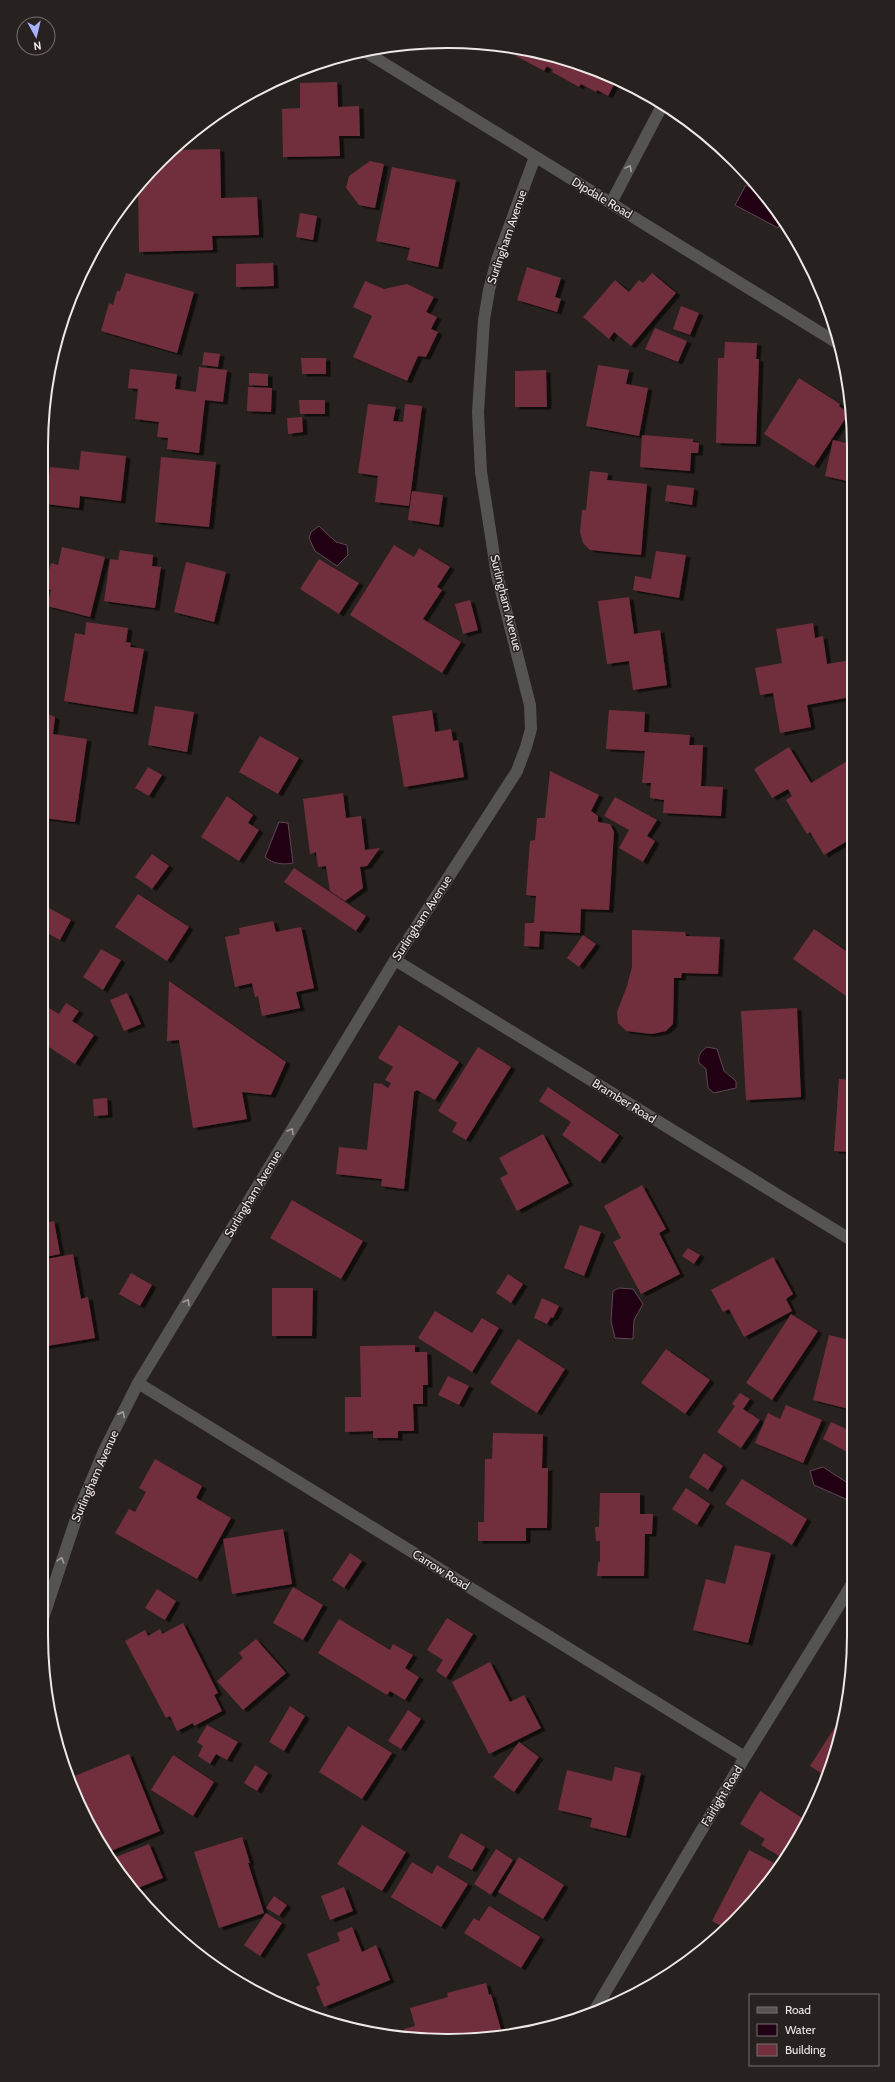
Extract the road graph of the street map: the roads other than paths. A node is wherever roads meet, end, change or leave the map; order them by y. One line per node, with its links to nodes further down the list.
1 (372, 56): 3 (street, Dipdale Road)
2 (660, 110): 4 (street, one-way to 2)
3 (535, 157): 4 (street, Dipdale Road); 6 (street, Surlingham Avenue)
4 (611, 203): 5 (street, Dipdale Road)
5 (832, 340)
6 (395, 960): 7 (street, Bramber Road); 8 (street, Surlingham Avenue, one-way to 6)
7 (847, 1237)
8 (138, 1383): 10 (street, Surlingham Avenue, one-way to 8); 11 (street, Carrow Road)
9 (847, 1592): 11 (street, Fairlight Road)
10 (48, 1603)
11 (745, 1757): 12 (street, Fairlight Road)
12 (597, 2005)

